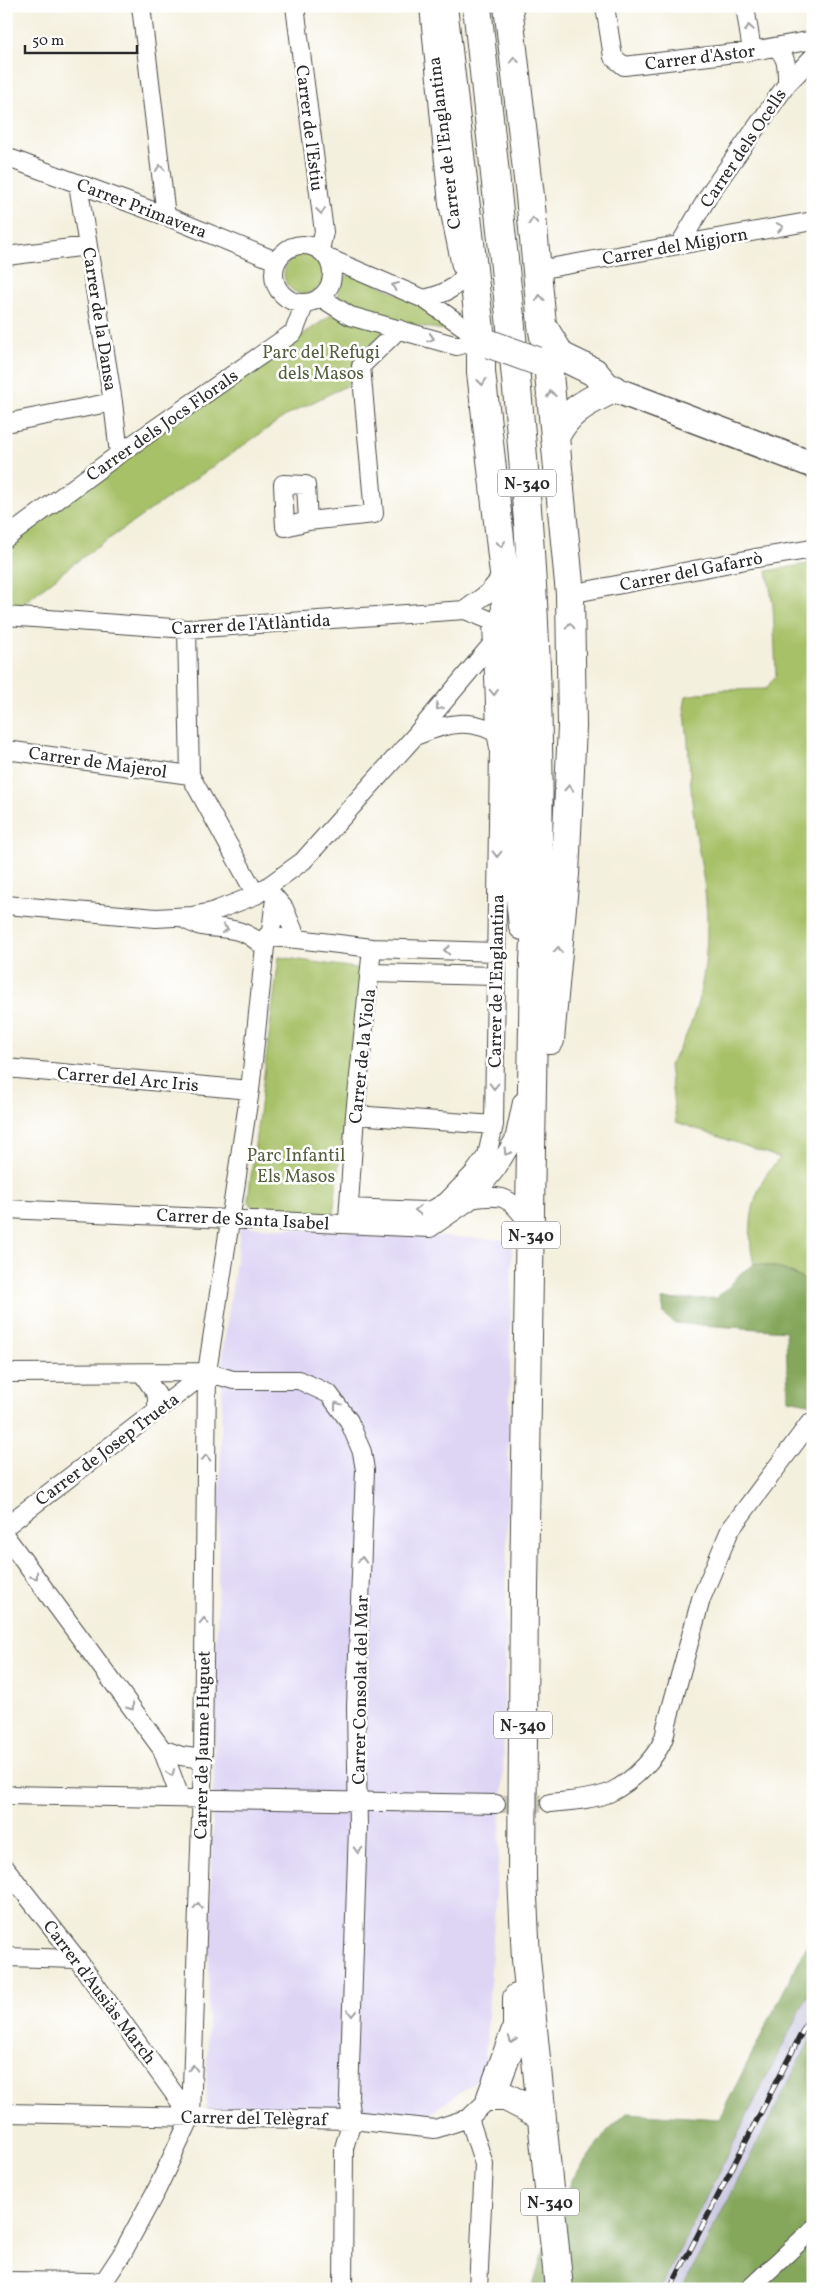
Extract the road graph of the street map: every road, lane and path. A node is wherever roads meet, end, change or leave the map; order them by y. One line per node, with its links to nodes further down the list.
1 (141, 6): 16 (street, one-way to 1)
2 (295, 6): 20 (street, Carrer de l'Estiu, one-way to 20)
3 (429, 6): 24 (street, Carrer de l'Englantina)
4 (443, 6): 24 (main road)
5 (477, 6): 58 (main road, N-340)
6 (508, 6): 23 (main road, one-way to 6)
7 (605, 6): 11 (street, Carrer d'Astor)
8 (745, 6): 11 (street, one-way to 8)
9 (813, 40): 10 (street, Carrer d'Astor)
10 (776, 47): 11 (street, Carrer d'Astor); 13 (street, Carrer d'Astor)
11 (752, 51)
12 (813, 57): 13 (street, Carrer dels Ocells)
13 (787, 84): 18 (street, Carrer dels Ocells)
14 (6, 157): 15 (street, Carrer Primavera)
15 (78, 184): 16 (street, Carrer Primavera); 19 (street, Carrer de la Dansa)
16 (166, 216): 22 (street, Carrer Primavera)
17 (813, 221): 18 (street, Carrer del Migjorn, one-way to 17)
18 (680, 244): 23 (street, Carrer del Migjorn)
19 (88, 246): 21 (street); 32 (street, Carrer de la Dansa)
20 (324, 254): 22 (street); 25 (street, one-way to 20); 26 (street)
21 (6, 256)
22 (276, 261): 26 (street)
23 (538, 270): 27 (main road, one-way to 23)
24 (468, 272): 25 (street); 29 (main road)
25 (424, 299): 29 (street)
26 (313, 300): 28 (street); 35 (street, Carrer dels Jocs Florals)
27 (542, 325): 30 (main road); 31 (main road)
28 (399, 329): 29 (street, one-way to 29); 37 (street)
29 (485, 341): 30 (main road, bridge); 40 (main road, one-way to 40)
30 (542, 362): 31 (main road); 34 (main road, one-way to 30)
31 (610, 388): 34 (main road); 36 (street)
32 (113, 402): 33 (street); 35 (street, Carrer de la Dansa)
33 (6, 423)
34 (555, 437): 41 (main road)
35 (120, 454): 38 (street, Carrer dels Jocs Florals)
36 (813, 465)
37 (308, 521)
38 (6, 538)
39 (813, 549): 41 (street, Carrer del Gafarrò)
40 (504, 574): 42 (street); 44 (main road)
41 (570, 594): 62 (main road, one-way to 41)
42 (465, 610): 44 (street, Carrer de l'Atlàntida); 45 (street, Carrer de l'Atlàntida)
43 (6, 616): 45 (street, Carrer de l'Atlàntida)
44 (500, 619): 46 (street, Carrer de l'Englantina); 48 (main road)
45 (187, 629): 50 (street)
46 (493, 643): 47 (street, one-way to 47); 48 (street, Carrer de l'Englantina, one-way to 48)
47 (415, 736): 48 (street); 51 (street)
48 (504, 738): 57 (street, Carrer de l'Englantina, one-way to 57); 58 (main road)
49 (6, 750): 50 (street, Carrer de Majerol)
50 (190, 775): 51 (street)
51 (264, 893): 53 (street); 54 (street); 55 (street, Carrer de Jaume Huguet)
52 (6, 905): 53 (street)
53 (182, 917): 55 (street, one-way to 55)
54 (297, 938): 55 (street); 56 (street)
55 (265, 942): 63 (street, Carrer de Jaume Huguet)
56 (372, 948): 57 (street, one-way to 56); 59 (street, Carrer de la Viola)
57 (496, 952): 60 (street, Carrer de l'Englantina)
58 (534, 961): 62 (main road, N-340)
59 (370, 973): 60 (street); 64 (street, Carrer de la Viola)
60 (496, 976): 65 (street, Carrer de l'Englantina, one-way to 65)
61 (6, 1068): 63 (street, Carrer del Arc Iris)
62 (533, 1086): 66 (street, Carrer de Santa Isabel, one-way to 66); 70 (main road, N-340)
63 (250, 1090): 69 (street, Carrer de Jaume Huguet)
64 (354, 1115): 65 (street); 68 (street, Carrer de la Viola)
65 (494, 1125): 68 (street, Carrer de l'Englantina, one-way to 68)
66 (472, 1199): 68 (street, Carrer de Santa Isabel); 70 (street)
67 (6, 1208): 69 (street, Carrer de Santa Isabel)
68 (348, 1216): 69 (street, Carrer de Santa Isabel)
69 (230, 1218): 71 (street, Carrer de Jaume Huguet)
70 (531, 1227): 89 (main road, N-340)
71 (207, 1372): 73 (street, Carrer Consolat del Mar); 74 (street, Carrer de Josep Trueta); 79 (street, Carrer de Jaume Huguet, one-way to 71); 83 (street, Carrer Consolat del Mar, one-way to 71)
72 (6, 1373): 73 (street, Carrer Consolat del Mar)
73 (142, 1373): 74 (street)
74 (157, 1410): 76 (street, Carrer de Josep Trueta)
75 (812, 1428): 84 (street)
76 (6, 1526)
77 (6, 1537): 78 (street, one-way to 78)
78 (162, 1749): 79 (street); 81 (street, one-way to 81)
79 (203, 1759): 82 (street, Carrer de Jaume Huguet)
80 (6, 1795): 81 (street)
81 (180, 1797): 82 (street)
82 (201, 1798): 83 (street); 93 (street, Carrer de Jaume Huguet, one-way to 82)
83 (358, 1802): 85 (street); 95 (street, Carrer Consolat del Mar, one-way to 95)
84 (550, 1803)
85 (496, 1804)
86 (6, 1869): 88 (street, Carrer d'Ausiàs March)
87 (6, 1957): 88 (street)
88 (77, 1959): 93 (street, Carrer d'Ausiàs March)
89 (526, 1959): 90 (main road, one-way to 90); 92 (main road, N-340)
90 (491, 2096): 92 (main road); 94 (street, Carrer del Telègraf)
91 (6, 2113): 93 (street, Carrer del Telègraf)
92 (541, 2115): 101 (main road, N-340)
93 (191, 2117): 95 (street, Carrer del Telègraf); 98 (street)
94 (469, 2118): 95 (street, Carrer del Telègraf); 100 (street)
95 (352, 2120): 99 (street)
96 (813, 2229): 102 (street)
97 (6, 2281): 98 (street)
98 (102, 2284)
99 (343, 2289)
100 (478, 2289)
101 (559, 2289)
102 (749, 2289)

